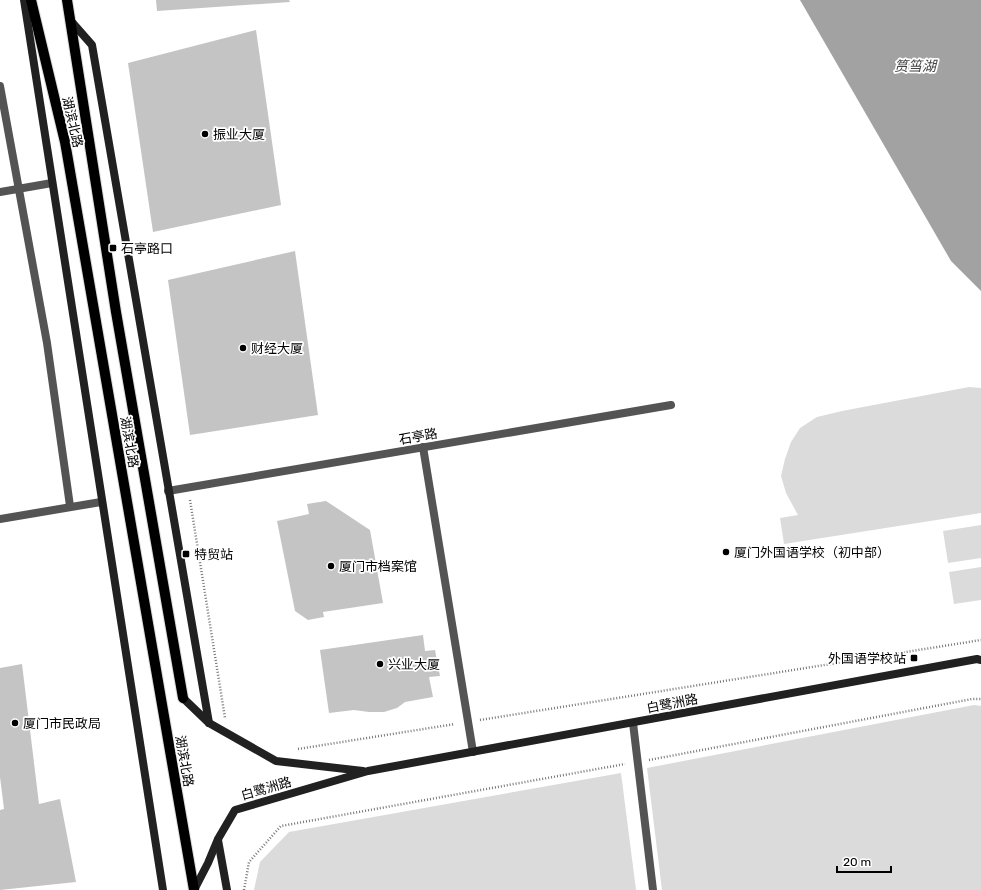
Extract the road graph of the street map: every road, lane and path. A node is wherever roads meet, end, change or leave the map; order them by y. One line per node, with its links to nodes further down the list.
1 (24, 0): 6 (street)
2 (31, 0): 29 (main road, 湖滨北路)
3 (66, 0): 4 (main road, 湖滨北路)
4 (69, 19): 12 (street); 18 (main road, 湖滨北路)
5 (0, 86): 7 (street)
6 (52, 183): 7 (street); 13 (street)
7 (18, 189): 8 (street); 14 (street)
8 (0, 192)
9 (671, 405): 10 (street, 石亭路)
10 (423, 447): 11 (street, 石亭路); 20 (street)
11 (188, 487): 12 (street, 石亭路); 19 (path)
12 (168, 491): 21 (street)
13 (101, 502): 14 (street); 28 (street)
14 (70, 506): 15 (street)
15 (0, 519)
16 (981, 640): 20 (path)
17 (981, 660): 22 (street, 白鹭洲路)
18 (183, 698): 21 (street, 白鹭洲路)
19 (226, 720)
20 (468, 722): 23 (path); 24 (street)
21 (209, 723): 25 (street, 白鹭洲路)
22 (633, 723): 24 (street, 白鹭洲路); 32 (street)
23 (292, 750)
24 (473, 752): 25 (street, 白鹭洲路)
25 (368, 771): 27 (street, 白鹭洲路)
26 (281, 826): 31 (path)
27 (218, 839): 29 (street, 白鹭洲路); 30 (street)
28 (163, 890)
29 (194, 890)
30 (227, 890)
31 (244, 890)
32 (653, 890)

